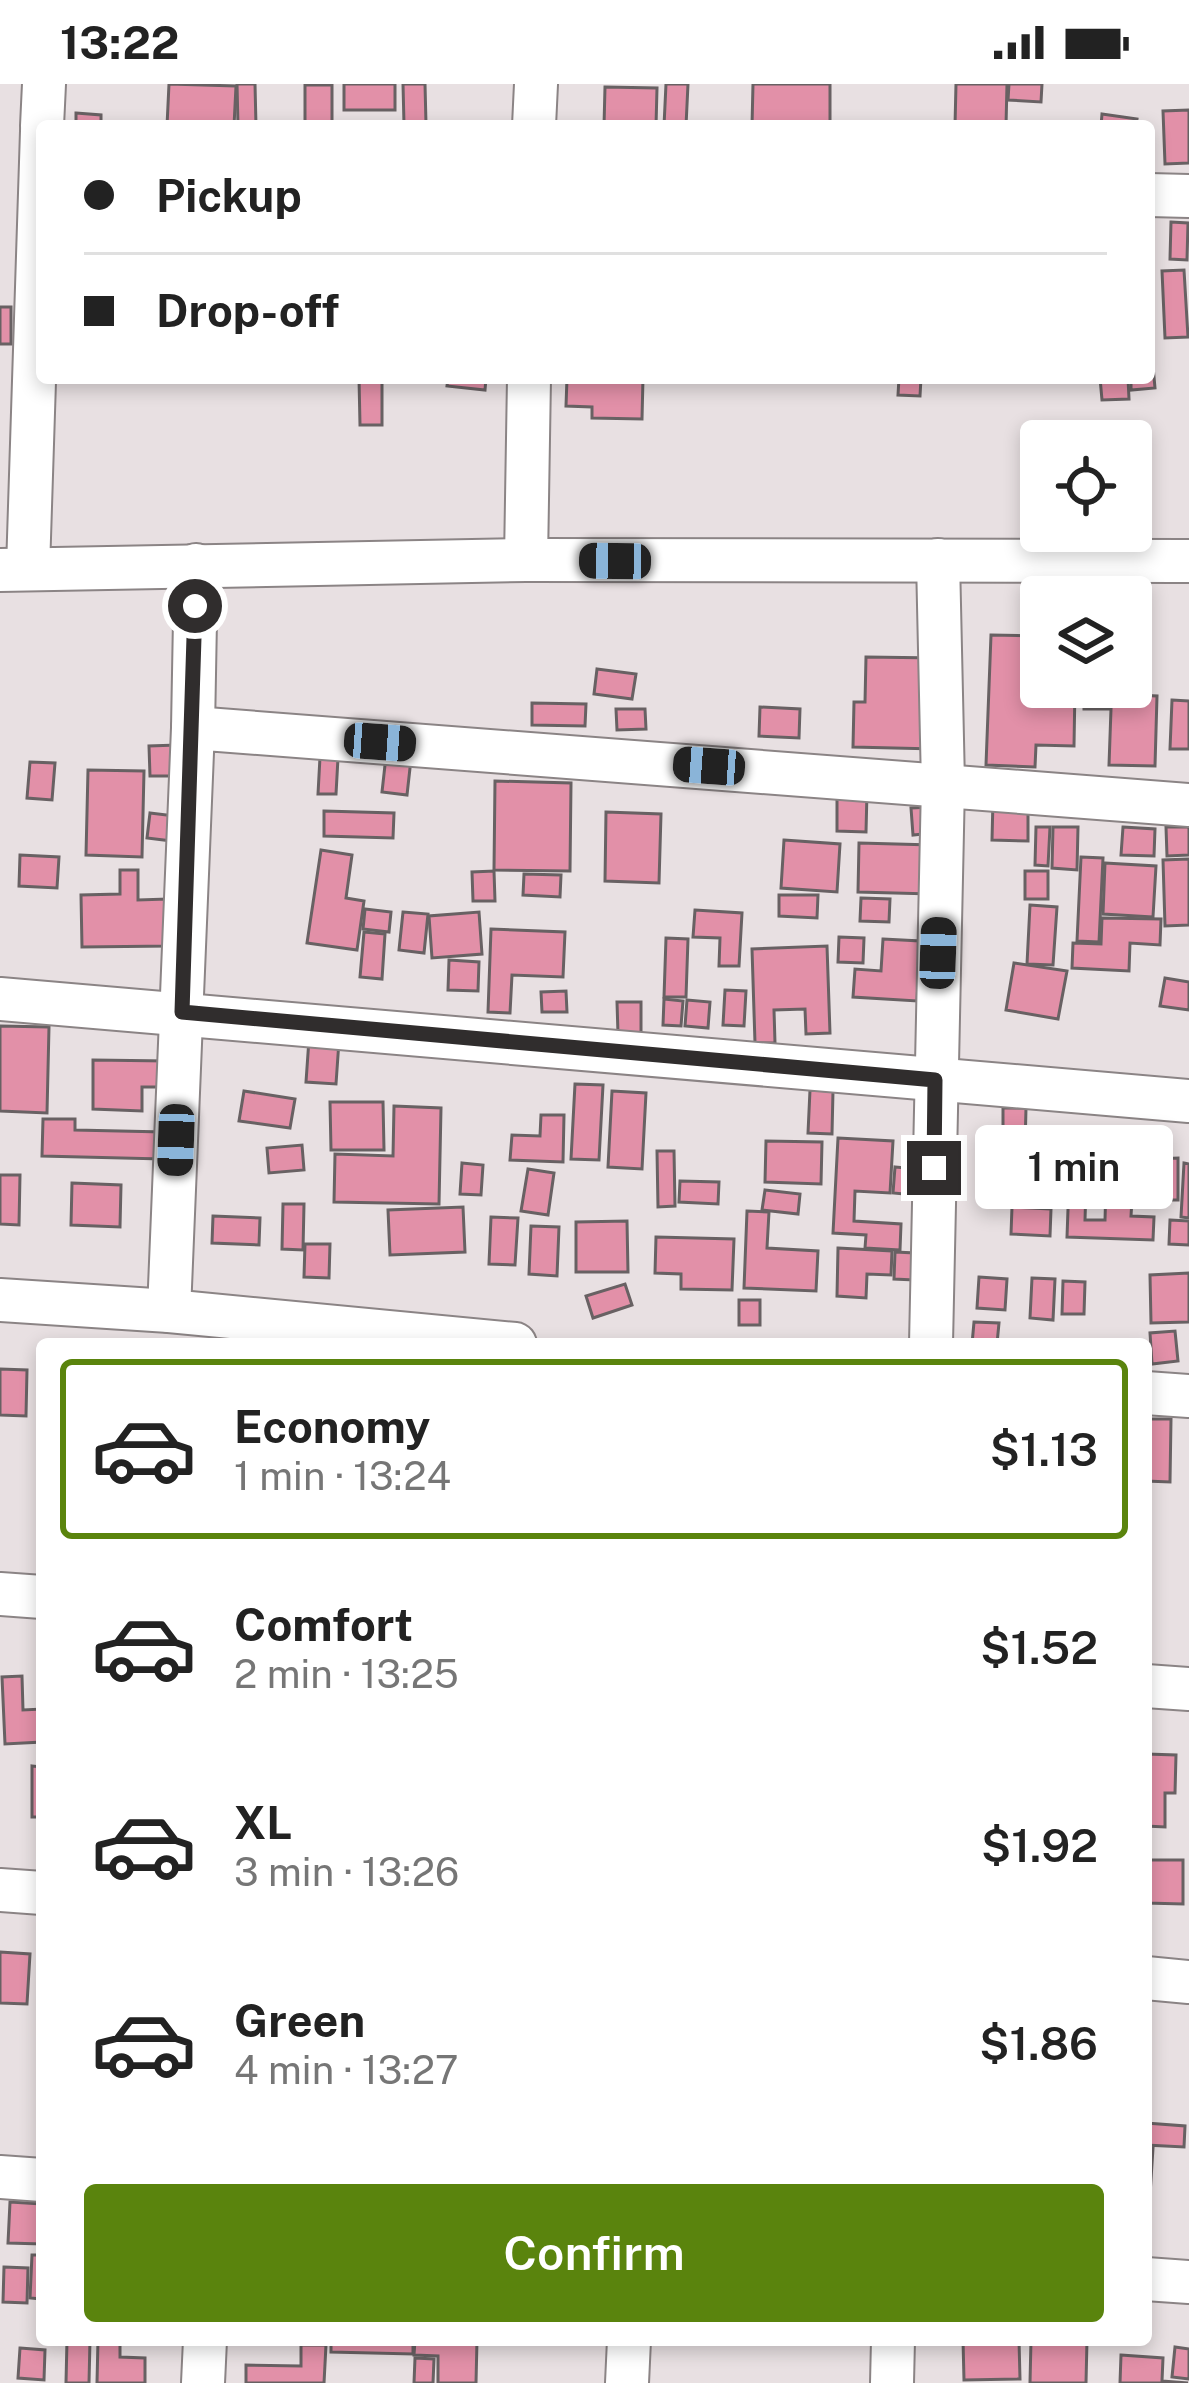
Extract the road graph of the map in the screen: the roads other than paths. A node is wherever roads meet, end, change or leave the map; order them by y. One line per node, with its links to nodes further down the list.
1 (44, 84): 3 (street)
2 (536, 84): 4 (street)
3 (42, 120)
4 (534, 120)
5 (36, 159): 8 (street)
6 (1155, 195): 7 (street)
7 (1189, 196)
8 (27, 206): 14 (street)
9 (529, 384): 10 (street)
10 (526, 560): 11 (street); 13 (street)
11 (938, 560): 12 (street); 16 (street)
12 (1189, 561)
13 (196, 566): 14 (street); 15 (street)
14 (14, 569)
15 (193, 728): 16 (street); 19 (street)
16 (943, 784): 17 (street); 20 (street)
17 (1189, 805)
18 (0, 999): 19 (street)
19 (182, 1012): 20 (street); 23 (street)
20 (935, 1080): 21 (street); 26 (street)
21 (1189, 1101)
22 (0, 1300): 23 (street)
23 (169, 1311): 24 (street)
24 (232, 1331): 25 (street)
25 (384, 1338)
26 (931, 1338)
27 (1152, 1393): 28 (street)
28 (1189, 1396)
29 (0, 1594): 30 (street)
30 (36, 1597)
31 (1152, 1686): 32 (street)
32 (1189, 1689)
33 (0, 1889): 34 (street)
34 (36, 1892)
35 (1152, 1979): 36 (street)
36 (1189, 1982)
37 (0, 2177): 38 (street)
38 (36, 2180)
39 (1152, 2279): 40 (street)
40 (1189, 2282)
41 (205, 2346): 44 (street)
42 (629, 2346): 45 (street)
43 (893, 2346): 46 (street)
44 (203, 2383)
45 (627, 2383)
46 (892, 2383)

